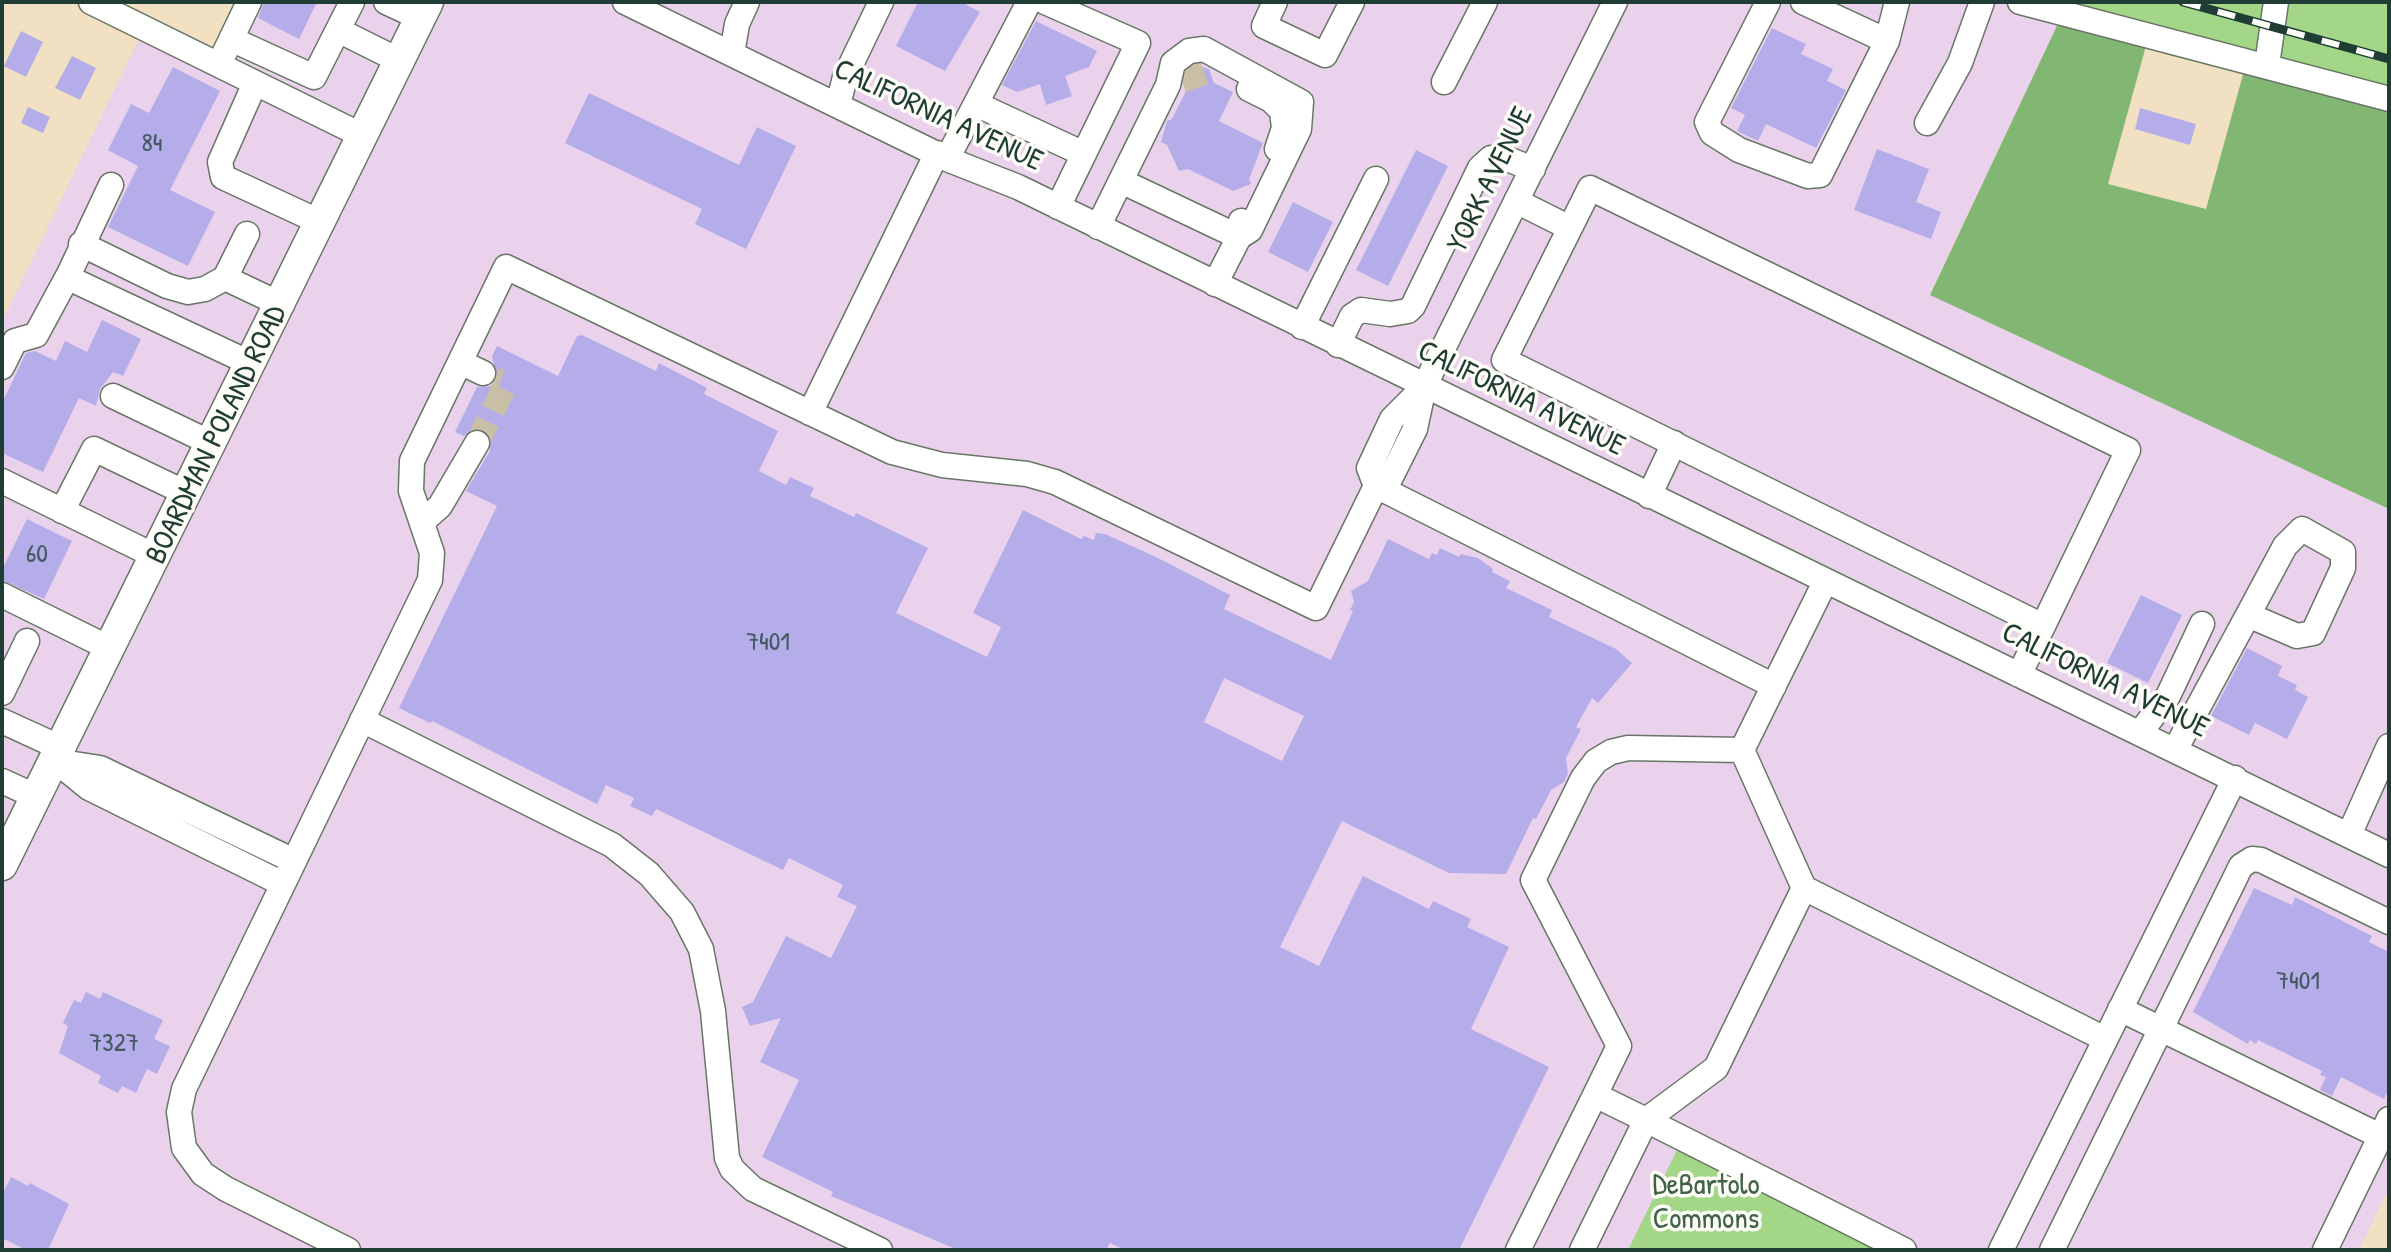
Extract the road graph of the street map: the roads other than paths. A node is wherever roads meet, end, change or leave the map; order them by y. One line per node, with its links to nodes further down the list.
1 (91, 2): 27 (street)
2 (249, 2): 23 (street)
3 (352, 2): 22 (street)
4 (386, 2): 20 (street)
5 (625, 2): 21 (street, CALIFORNIA AVENUE)
6 (747, 2): 25 (street)
7 (881, 2): 35 (street)
8 (1029, 2): 34 (street)
9 (1045, 2): 39 (street)
10 (1275, 2): 11 (street)
11 (1352, 2)
12 (1485, 2): 31 (street)
13 (1615, 2): 41 (street, YORK AVENUE)
14 (1768, 2): 24 (street)
15 (1803, 2): 24 (street)
16 (1897, 2): 24 (street)
17 (1982, 2): 37 (street)
18 (2020, 2): 28 (street)
19 (2276, 2): 28 (street)
20 (424, 10): 26 (main road, BOARDMAN POLAND ROAD)
21 (667, 11): 25 (street, CALIFORNIA AVENUE)
22 (338, 30): 26 (street); 30 (street)
23 (231, 39): 27 (street); 30 (street)
24 (1887, 41)
25 (732, 54): 35 (street, CALIFORNIA AVENUE)
26 (400, 61): 38 (main road, BOARDMAN POLAND ROAD)
27 (219, 65): 32 (street)
28 (2267, 65): 33 (street)
29 (1210, 71): 51 (street)
30 (314, 77): 36 (street)
31 (1444, 82)
32 (255, 83): 36 (street); 47 (street)
33 (2389, 99)
34 (976, 104): 39 (street); 40 (street)
35 (838, 105): 40 (street, CALIFORNIA AVENUE)
36 (303, 107): 38 (street)
37 (1927, 123)
38 (363, 136): 47 (main road, BOARDMAN POLAND ROAD)
39 (1084, 154): 46 (street)
40 (942, 156): 46 (street, CALIFORNIA AVENUE); 65 (street)
41 (1533, 169): 45 (street, YORK AVENUE); 58 (street)
42 (1376, 179): 57 (street)
43 (1121, 181): 48 (street); 51 (street); 51 (street)
44 (111, 185): 52 (street)
45 (1516, 201): 49 (street); 63 (street, YORK AVENUE)
46 (1058, 207): 48 (street, CALIFORNIA AVENUE)
47 (322, 223): 56 (main road, BOARDMAN POLAND ROAD)
48 (1098, 227): 55 (street, CALIFORNIA AVENUE)
49 (1570, 228): 67 (street); 80 (street)
50 (247, 234): 54 (street)
51 (1239, 237): 55 (street)
52 (81, 244): 53 (street); 54 (street)
53 (69, 274): 60 (street); 61 (street)
54 (225, 278): 56 (street)
55 (1215, 284): 57 (street, CALIFORNIA AVENUE)
56 (282, 305): 60 (main road, BOARDMAN POLAND ROAD)
57 (1302, 327): 58 (street, CALIFORNIA AVENUE)
58 (1338, 345): 63 (street, CALIFORNIA AVENUE)
59 (460, 362): 62 (street); 65 (street); 74 (street)
60 (252, 364): 68 (main road, BOARDMAN POLAND ROAD)
61 (2, 367)
62 (483, 373)
63 (1424, 387): 70 (street, YORK AVENUE); 72 (street, CALIFORNIA AVENUE)
64 (113, 396): 68 (street)
65 (810, 413): 70 (street, YORK AVENUE)
66 (471, 440): 74 (street)
67 (1674, 443): 72 (street); 80 (street)
68 (213, 444): 71 (main road, BOARDMAN POLAND ROAD)
69 (2, 481): 73 (street)
70 (1376, 486): 84 (street)
71 (188, 494): 73 (street); 75 (main road, BOARDMAN POLAND ROAD)
72 (1649, 496): 76 (street, CALIFORNIA AVENUE)
73 (62, 511): 75 (street)
74 (422, 522): 86 (street)
75 (157, 557): 82 (main road, BOARDMAN POLAND ROAD)
76 (1825, 582): 83 (street, CALIFORNIA AVENUE); 84 (street)
77 (2, 595): 82 (street)
78 (2248, 615): 78 (street); 91 (street)
79 (2202, 624): 88 (street)
80 (2043, 626): 83 (street)
81 (27, 641): 85 (street)
82 (111, 649): 92 (main road, BOARDMAN POLAND ROAD)
83 (2019, 675): 88 (street, CALIFORNIA AVENUE)
84 (1774, 686): 90 (street)
85 (2, 693)
86 (362, 720): 98 (street); 110 (street)
87 (2, 721): 92 (street)
88 (2140, 733): 91 (street, CALIFORNIA AVENUE)
89 (2389, 746): 96 (street)
90 (1742, 750): 101 (street); 106 (street)
91 (2175, 750): 93 (street, CALIFORNIA AVENUE)
92 (58, 754): 95 (main road, BOARDMAN POLAND ROAD); 98 (street); 100 (street)
93 (2235, 778): 96 (street, CALIFORNIA AVENUE); 103 (street)
94 (2, 781): 95 (street)
95 (37, 797): 99 (main road, BOARDMAN POLAND ROAD)
96 (2349, 835): 97 (street, CALIFORNIA AVENUE)
97 (2389, 855)
98 (294, 861): 100 (street)
99 (2, 865)
100 (283, 884): 109 (street)
101 (1804, 888): 105 (street); 107 (street)
102 (2389, 922): 104 (street)
103 (2120, 1009): 104 (street); 105 (street)
104 (2161, 1028): 108 (street); 115 (street)
105 (2105, 1039): 114 (street)
106 (1595, 1095): 107 (street); 111 (street)
107 (1646, 1120): 112 (street); 113 (street)
108 (2385, 1128): 116 (street)
109 (348, 1250)
110 (880, 1250)
111 (1518, 1250)
112 (1582, 1250)
113 (1904, 1250)
114 (2001, 1250)
115 (2052, 1250)
116 (2325, 1250)

